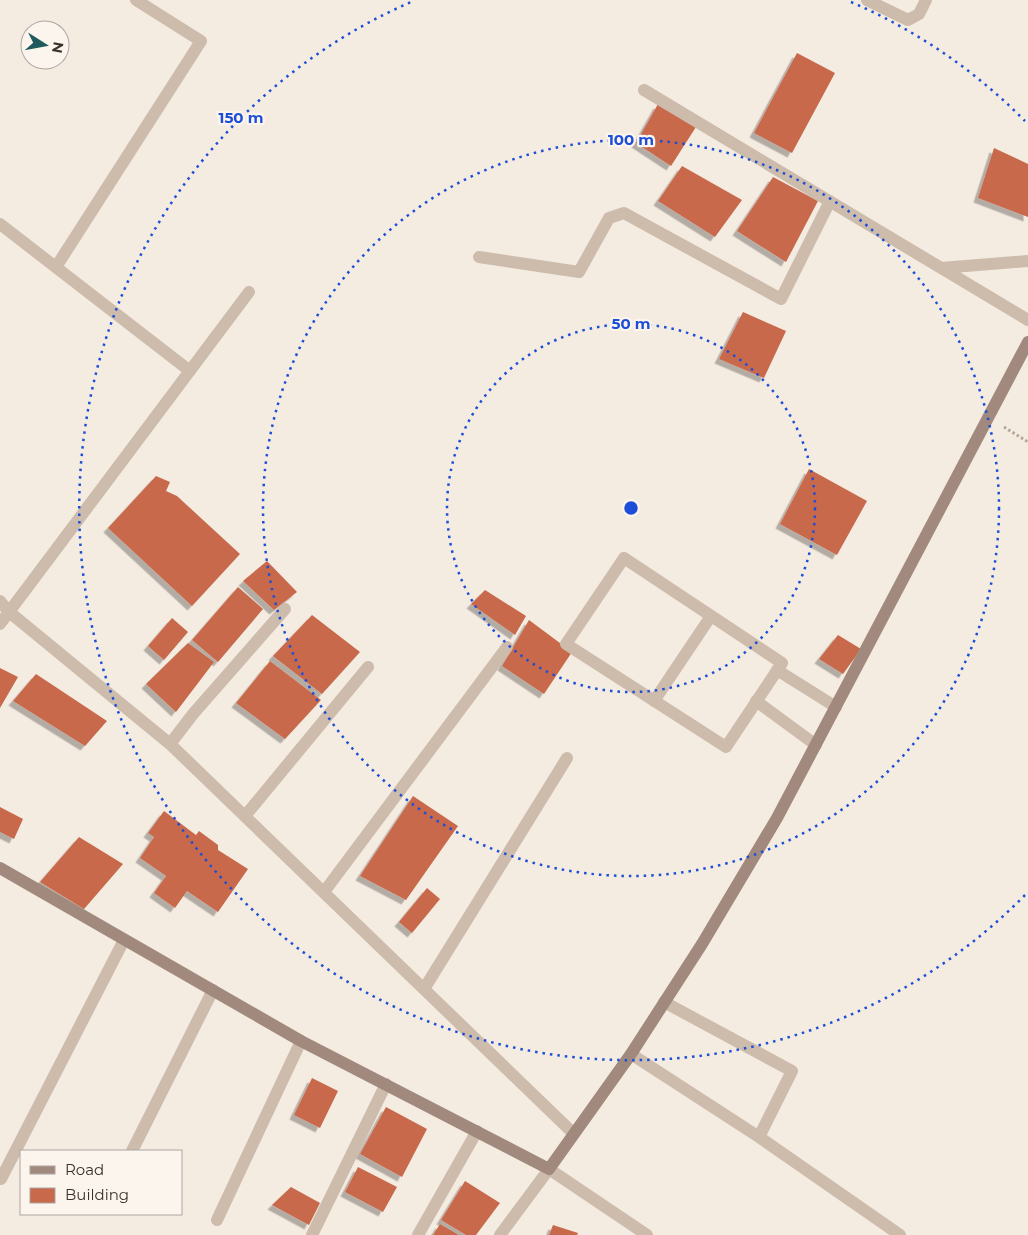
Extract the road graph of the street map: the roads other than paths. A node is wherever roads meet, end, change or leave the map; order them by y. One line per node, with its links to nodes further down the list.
1 (136, 0): 9 (street)
2 (867, 0): 3 (street)
3 (926, 0)
4 (644, 90): 5 (street)
5 (830, 201): 7 (street); 10 (street)
6 (0, 224): 9 (street)
7 (478, 258)
8 (1028, 261): 10 (street)
9 (56, 267): 14 (street)
10 (942, 268): 12 (street)
11 (249, 292): 14 (street)
12 (1028, 320)
13 (1028, 342): 24 (street)
14 (190, 371): 15 (street)
15 (4, 606): 18 (street); 25 (street)
16 (286, 609): 25 (street)
17 (711, 616): 21 (street); 22 (street); 22 (street)
18 (0, 624)
19 (507, 647): 30 (street)
20 (368, 667): 28 (street)
21 (777, 670): 23 (street); 24 (street)
22 (654, 701): 23 (street)
23 (756, 701): 26 (street)
24 (836, 706): 26 (street)
25 (170, 744): 28 (street)
26 (816, 745): 34 (street)
27 (567, 758): 32 (street)
28 (245, 816): 30 (street)
29 (0, 868): 31 (street)
30 (324, 892): 32 (street)
31 (124, 940): 33 (street); 43 (street)
32 (424, 989): 39 (street)
33 (213, 990): 35 (street); 41 (street)
34 (664, 1002): 36 (street); 40 (street)
35 (301, 1041): 37 (street); 44 (street)
36 (630, 1054): 39 (street); 40 (street)
37 (386, 1084): 38 (street); 45 (street)
38 (477, 1131): 42 (street); 46 (street)
39 (573, 1133): 42 (street)
40 (759, 1137): 49 (street)
41 (133, 1150)
42 (549, 1169): 47 (street); 48 (street)
43 (1, 1179)
44 (217, 1220)
45 (312, 1235)
46 (418, 1235)
47 (500, 1235)
48 (648, 1235)
49 (900, 1235)

